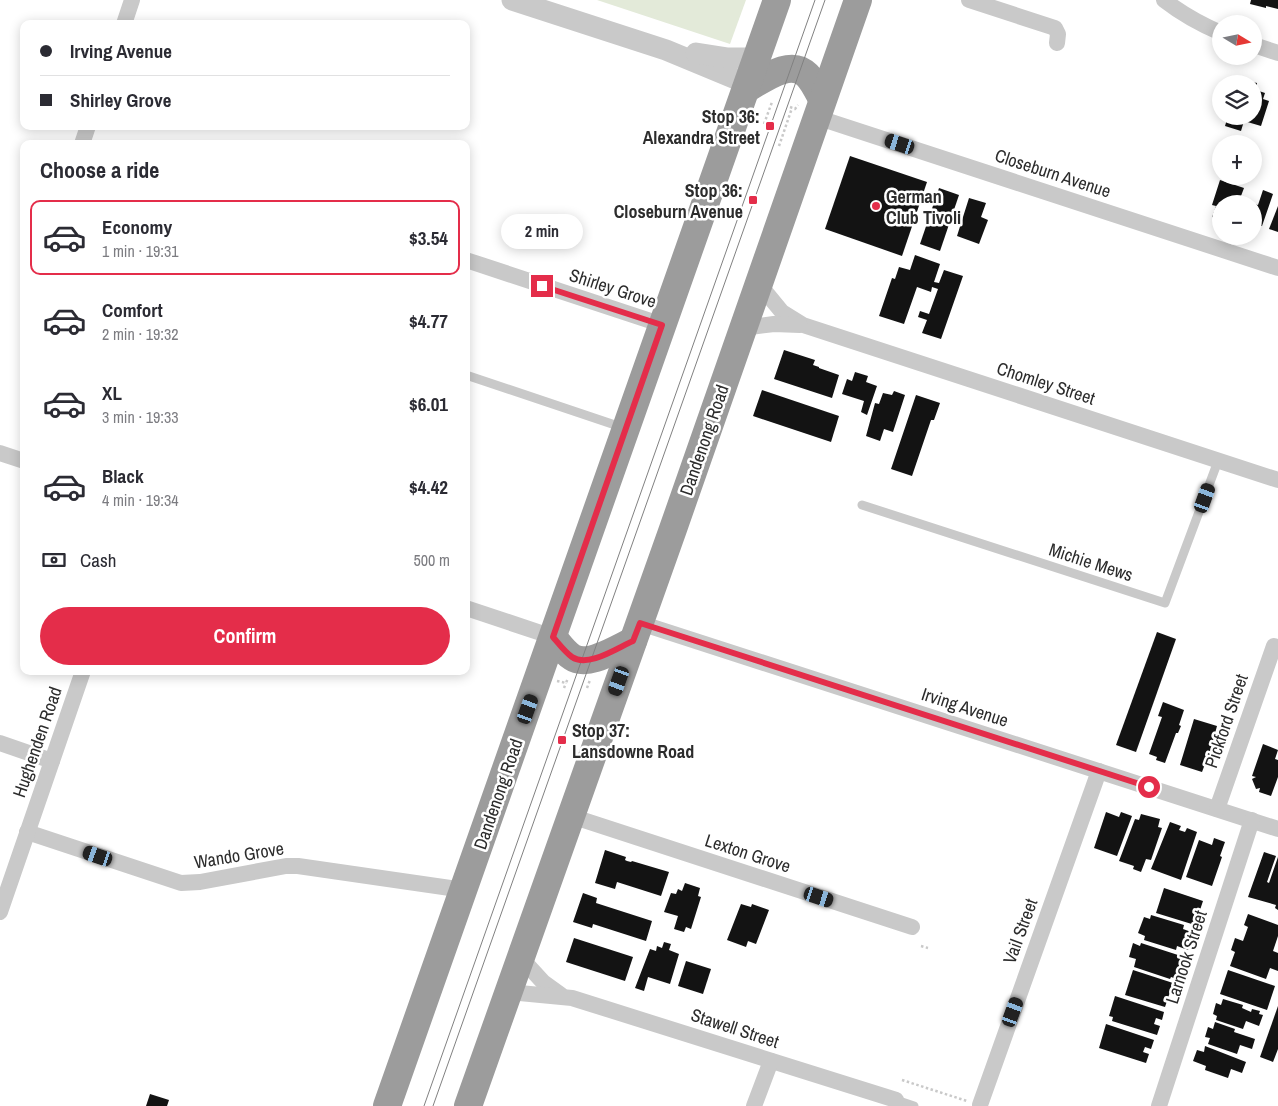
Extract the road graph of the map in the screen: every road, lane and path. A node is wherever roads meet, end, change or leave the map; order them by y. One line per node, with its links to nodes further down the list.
1 (132, 0): 7 (street)
2 (512, 0): 11 (street)
3 (777, 0): 13 (highway, Dandenong Road)
4 (858, 0): 16 (highway, Dandenong Road)
5 (969, 0): 9 (street)
6 (1164, 0): 8 (street)
7 (125, 20)
8 (1212, 29)
9 (1057, 43)
10 (1262, 48): 12 (street)
11 (666, 50): 13 (street); 14 (street)
12 (1278, 53)
13 (756, 58): 14 (highway, Dandenong Road)
14 (747, 86): 16 (highway); 22 (highway, Dandenong Road)
15 (772, 102): 17 (path)
16 (805, 107): 18 (path); 20 (street, Closeburn Avenue); 21 (highway, Dandenong Road)
17 (764, 124)
18 (779, 146)
19 (470, 261): 22 (street, Shirley Grove)
20 (1278, 268)
21 (759, 284): 23 (street, Chomley Street); 24 (highway, Dandenong Road)
22 (662, 325): 26 (highway, Dandenong Road)
23 (802, 325): 24 (street, Chomley Street); 29 (street, Chomley Street)
24 (743, 328): 33 (highway, Dandenong Road)
25 (470, 376): 26 (lane)
26 (627, 428): 34 (highway, Dandenong Road)
27 (0, 453): 28 (street)
28 (20, 460)
29 (1218, 461): 30 (street, Chomley Street); 31 (lane, Michie Mews)
30 (1278, 480)
31 (862, 505)
32 (470, 609): 34 (street)
33 (636, 632): 34 (highway); 43 (street, Irving Avenue); 45 (highway, Dandenong Road)
34 (553, 637): 49 (highway, Dandenong Road)
35 (1274, 646): 44 (street, Pickford Street)
36 (569, 674): 39 (path)
37 (82, 675): 42 (street, Hughenden Road)
38 (554, 680): 39 (path)
39 (566, 683): 40 (path)
40 (564, 688)
41 (0, 743): 42 (street)
42 (52, 761): 48 (street, Hughenden Road)
43 (1099, 771): 44 (street, Irving Avenue); 60 (street, Vail Street)
44 (1217, 809): 46 (street, Irving Avenue)
45 (571, 816): 51 (street, Lexton Grove); 54 (highway, Dandenong Road)
46 (1252, 820): 47 (street, Irving Avenue); 65 (street, Larnook Street)
47 (1278, 829)
48 (27, 832): 49 (street, Wando Grove); 50 (street, Hughenden Road)
49 (464, 890): 61 (highway, Dandenong Road)
50 (0, 912)
51 (912, 927)
52 (921, 946): 53 (path)
53 (928, 948)
54 (521, 958): 55 (highway, Dandenong Road); 56 (street, Stawell Street)
55 (508, 992): 56 (street, Stawell Street); 62 (highway, Dandenong Road)
56 (562, 996): 57 (street, Stawell Street)
57 (771, 1061): 59 (street, Stawell Street); 63 (street)
58 (902, 1080): 60 (path)
59 (896, 1100): 64 (lane)
60 (980, 1105)
61 (387, 1106)
62 (468, 1106)
63 (754, 1106)
64 (914, 1106)
65 (1159, 1106)

